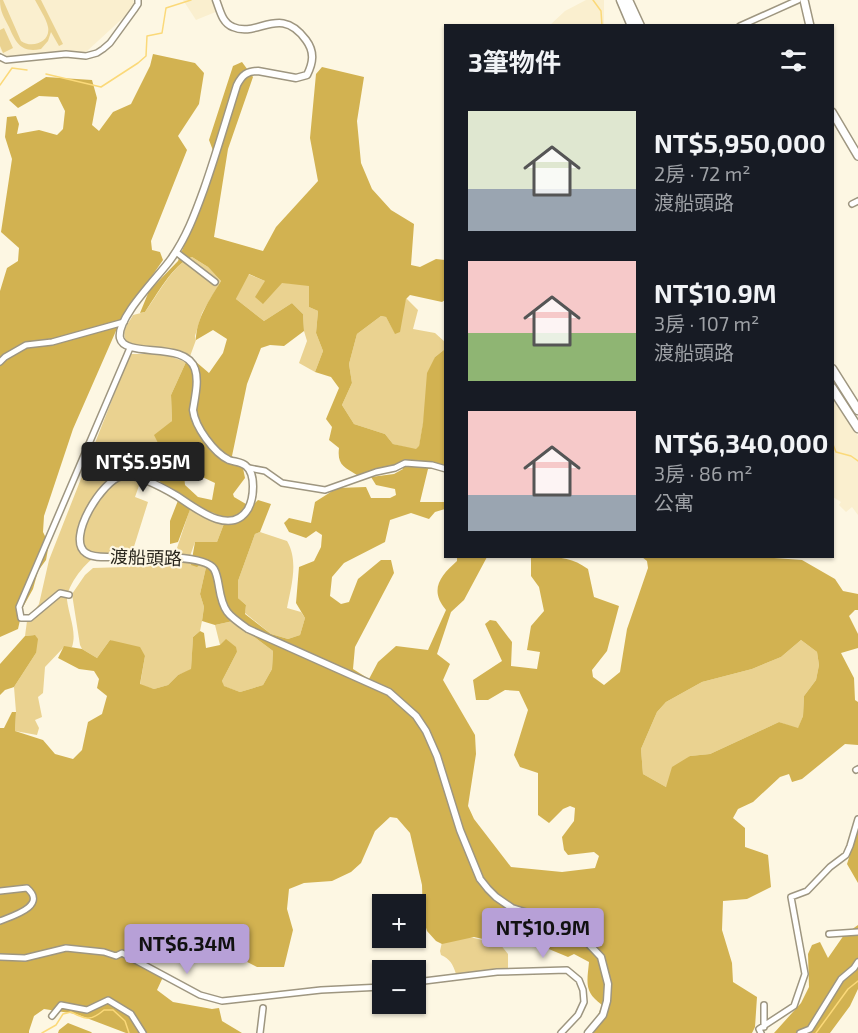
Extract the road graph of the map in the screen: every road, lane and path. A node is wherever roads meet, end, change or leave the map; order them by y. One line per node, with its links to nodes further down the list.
1 (138, 0): 11 (street)
2 (216, 0): 14 (street)
3 (621, 0): 7 (main road)
4 (628, 0): 8 (main road)
5 (798, 0): 9 (street)
6 (804, 0): 10 (main road)
7 (631, 24)
8 (639, 24)
9 (744, 24)
10 (810, 24)
11 (0, 57)
12 (834, 115): 13 (main road)
13 (858, 156)
14 (176, 252): 15 (street); 16 (street)
15 (215, 282)
16 (124, 322): 17 (street); 18 (street)
17 (130, 348): 23 (street); 25 (street)
18 (0, 362)
19 (834, 372): 21 (main road)
20 (834, 391): 22 (main road)
21 (858, 410)
22 (858, 428)
23 (249, 468): 24 (street); 42 (street, 渡船頭路)
24 (444, 468)
25 (69, 595)
26 (858, 819): 38 (street)
27 (0, 891): 28 (street)
28 (0, 921)
29 (858, 932): 30 (street)
30 (829, 934)
31 (0, 957): 34 (street)
32 (858, 962): 44 (street)
33 (426, 981): 41 (street)
34 (372, 988)
35 (764, 1005): 38 (street)
36 (263, 1008): 40 (street)
37 (52, 1016): 39 (street)
38 (765, 1025): 43 (street)
39 (143, 1033)
40 (261, 1033)
41 (561, 1033)
42 (588, 1033)
43 (761, 1033)
44 (800, 1033)

